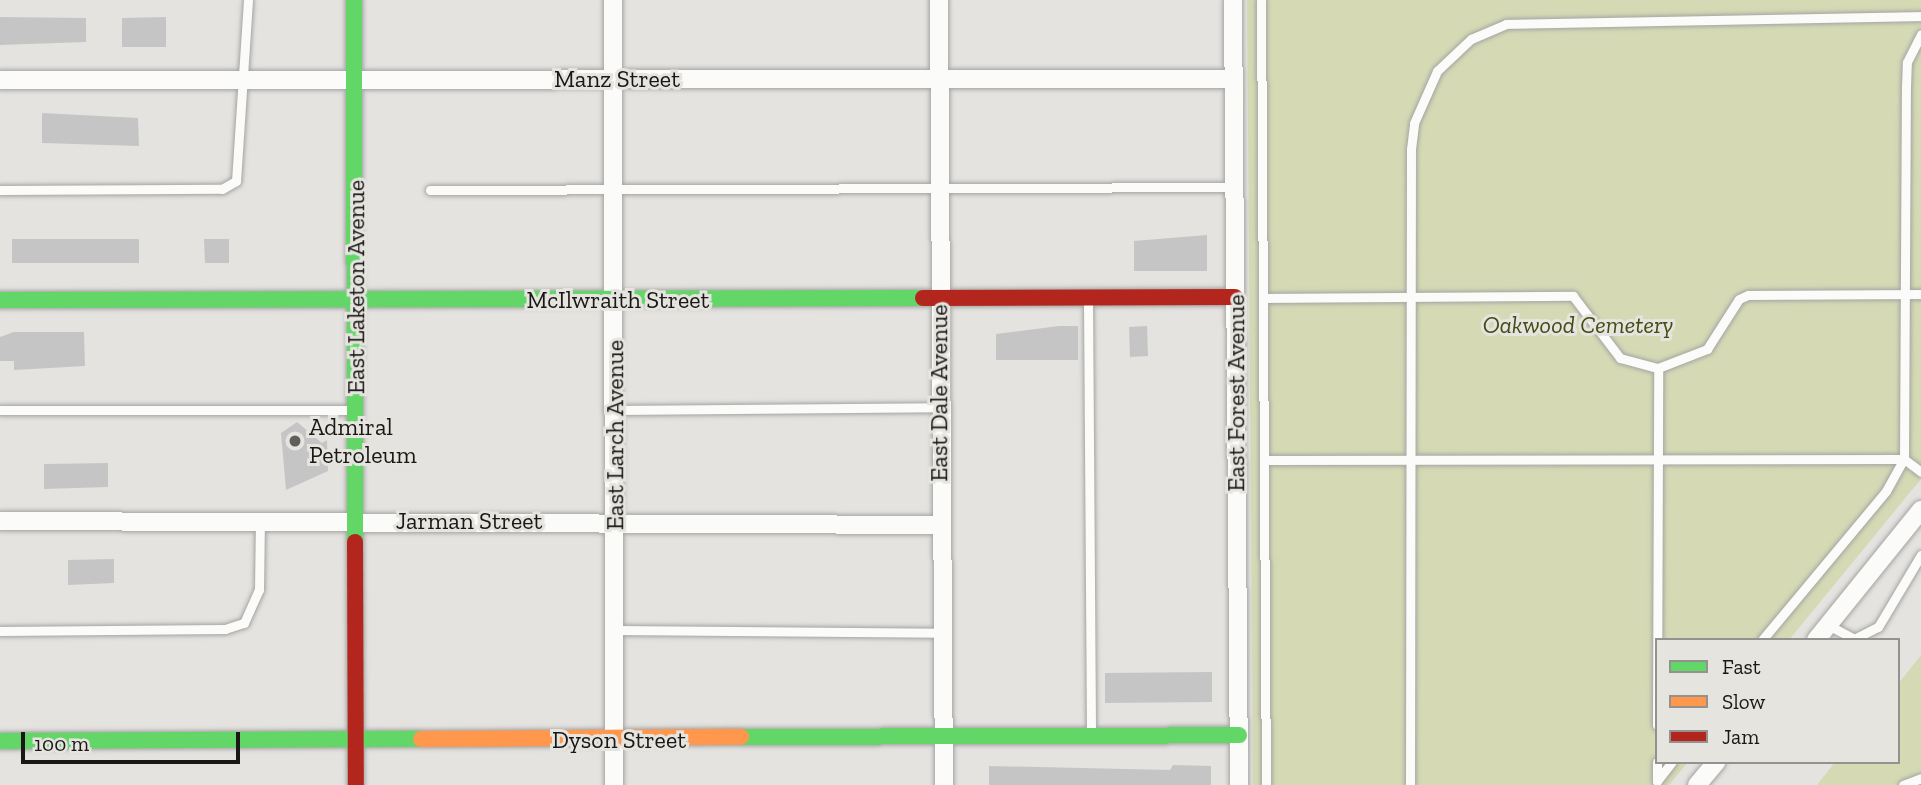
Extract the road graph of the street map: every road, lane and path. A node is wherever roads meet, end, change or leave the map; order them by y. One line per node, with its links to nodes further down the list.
1 (248, 0): 13 (lane)
2 (354, 0): 9 (street, East Laketon Avenue)
3 (613, 0): 10 (street, East Larch Avenue)
4 (939, 0): 14 (street, East Dale Avenue)
5 (1233, 0): 11 (street, East Forest Avenue)
6 (1261, 0): 25 (lane)
7 (1921, 16): 22 (lane)
8 (1921, 34): 20 (lane)
9 (355, 79): 10 (street, Manz Street); 13 (street, Manz Street); 28 (street, East Laketon Avenue)
10 (614, 79): 14 (street, Manz Street); 16 (street, East Larch Avenue)
11 (1234, 79): 14 (street, Manz Street); 15 (street, East Forest Avenue)
12 (0, 80): 13 (street, Manz Street)
13 (238, 80): 18 (lane)
14 (939, 80): 17 (street, East Dale Avenue)
15 (1235, 187): 17 (lane); 23 (street, East Forest Avenue)
16 (614, 188): 17 (lane); 19 (lane); 29 (street, East Larch Avenue)
17 (939, 189): 26 (street, East Dale Avenue)
18 (0, 190)
19 (430, 190)
20 (1906, 294): 21 (lane); 30 (lane); 36 (lane)
21 (1921, 294)
22 (1411, 296): 25 (lane); 30 (lane); 38 (lane)
23 (1235, 297): 24 (street, McIlwraith Street); 56 (street, East Forest Avenue)
24 (1088, 298): 26 (street, McIlwraith Street); 58 (lane)
25 (1263, 298): 37 (lane)
26 (939, 299): 29 (street, McIlwraith Street); 31 (street, East Dale Avenue)
27 (0, 300): 28 (street, McIlwraith Street)
28 (356, 300): 29 (street, McIlwraith Street); 33 (street, East Laketon Avenue)
29 (614, 300): 34 (street, East Larch Avenue)
30 (1658, 368): 35 (lane)
31 (939, 407): 34 (lane); 45 (street, East Dale Avenue)
32 (0, 410): 33 (lane)
33 (356, 410): 44 (street, East Laketon Avenue)
34 (615, 410): 42 (street, East Larch Avenue)
35 (1660, 458): 36 (lane); 38 (lane); 51 (lane)
36 (1904, 459): 39 (lane); 52 (lane)
37 (1264, 460): 38 (lane); 71 (lane)
38 (1408, 461): 72 (lane)
39 (1921, 472)
40 (1921, 510): 47 (street)
41 (0, 521): 43 (street, Jarman Street)
42 (615, 521): 44 (street, Jarman Street); 45 (street, Jarman Street); 48 (street, East Larch Avenue)
43 (260, 522): 44 (street, Jarman Street); 49 (lane)
44 (357, 522): 61 (street, East Laketon Avenue)
45 (939, 525): 50 (street, East Dale Avenue)
46 (1921, 555): 55 (lane)
47 (1828, 625): 53 (street); 54 (lane)
48 (615, 630): 50 (lane); 59 (street, East Larch Avenue)
49 (0, 631)
50 (941, 633): 57 (street, East Dale Avenue)
51 (1658, 638)
52 (1764, 638)
53 (1818, 638)
54 (1852, 638)
55 (1856, 638)
56 (1239, 735): 58 (street, Dyson Street); 70 (street, East Forest Avenue)
57 (944, 738): 58 (street, Dyson Street); 59 (street, Dyson Street); 69 (street, East Dale Avenue)
58 (1091, 738)
59 (615, 740): 61 (street, Dyson Street); 68 (street, East Larch Avenue)
60 (0, 741): 61 (street, Dyson Street)
61 (356, 741): 67 (street, East Laketon Avenue)
62 (1657, 764): 66 (lane)
63 (1670, 764): 66 (lane)
64 (1714, 764): 73 (street)
65 (1921, 778): 74 (lane)
66 (1656, 783)
67 (356, 785)
68 (614, 785)
69 (944, 785)
70 (1239, 785)
71 (1266, 785)
72 (1410, 785)
73 (1697, 785)
74 (1903, 785)

